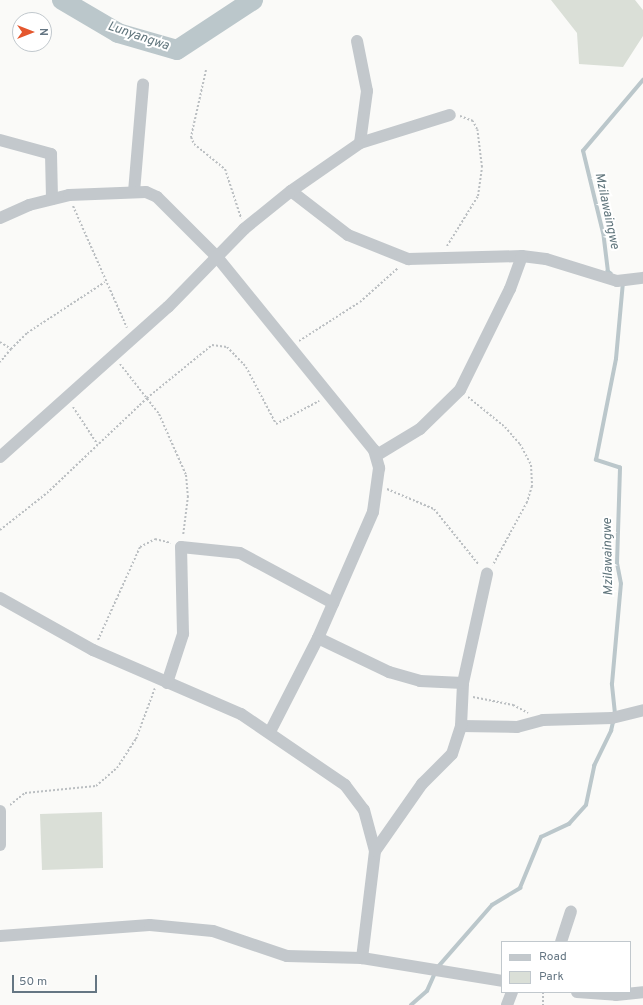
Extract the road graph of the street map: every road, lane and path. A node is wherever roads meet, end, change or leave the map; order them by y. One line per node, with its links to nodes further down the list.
1 (357, 41): 6 (street)
2 (206, 70): 12 (path)
3 (143, 84): 8 (street)
4 (450, 115): 6 (street); 16 (path)
5 (0, 140): 10 (street)
6 (360, 143): 7 (street)
7 (291, 191): 12 (street); 15 (street)
8 (134, 192): 9 (street); 14 (street)
9 (69, 195): 10 (street); 18 (path)
10 (52, 199): 11 (street)
11 (0, 218)
12 (244, 229): 14 (street)
13 (522, 256): 16 (street); 17 (street); 25 (street)
14 (217, 257): 19 (street); 21 (street)
15 (408, 259): 16 (street); 21 (path)
16 (437, 260)
17 (643, 278)
18 (105, 282): 19 (path); 22 (path)
19 (132, 338): 23 (street)
20 (0, 342): 22 (path)
21 (291, 346): 26 (street)
22 (11, 349): 24 (path)
23 (114, 356): 27 (street); 28 (path)
24 (0, 362)
25 (460, 390): 30 (street); 35 (path)
26 (330, 394): 28 (path); 30 (street)
27 (66, 398): 29 (path); 31 (street)
28 (147, 398): 29 (path); 34 (path)
29 (98, 445): 33 (path)
30 (377, 455): 32 (street)
31 (0, 457)
32 (379, 487): 35 (path); 37 (street)
33 (0, 530)
34 (181, 547): 37 (street); 39 (path); 40 (street)
35 (487, 574): 41 (street)
36 (0, 598): 39 (street)
37 (333, 603): 38 (street)
38 (318, 638): 41 (street); 45 (street)
39 (93, 650): 40 (street)
40 (162, 681): 45 (street); 46 (path)
41 (463, 689): 43 (path); 44 (street)
42 (643, 710): 43 (street)
43 (543, 720): 44 (street)
44 (461, 726): 48 (street)
45 (270, 732): 48 (street)
46 (0, 812): 47 (street)
47 (0, 845)
48 (375, 851): 52 (street)
49 (571, 912): 51 (street)
50 (0, 936): 52 (street)
51 (561, 941)
52 (362, 958): 53 (street)
53 (501, 981)
54 (643, 992): 57 (street)
55 (512, 993): 58 (street)
56 (543, 993): 59 (path)
57 (590, 993)
58 (507, 1005)
59 (543, 1005)

